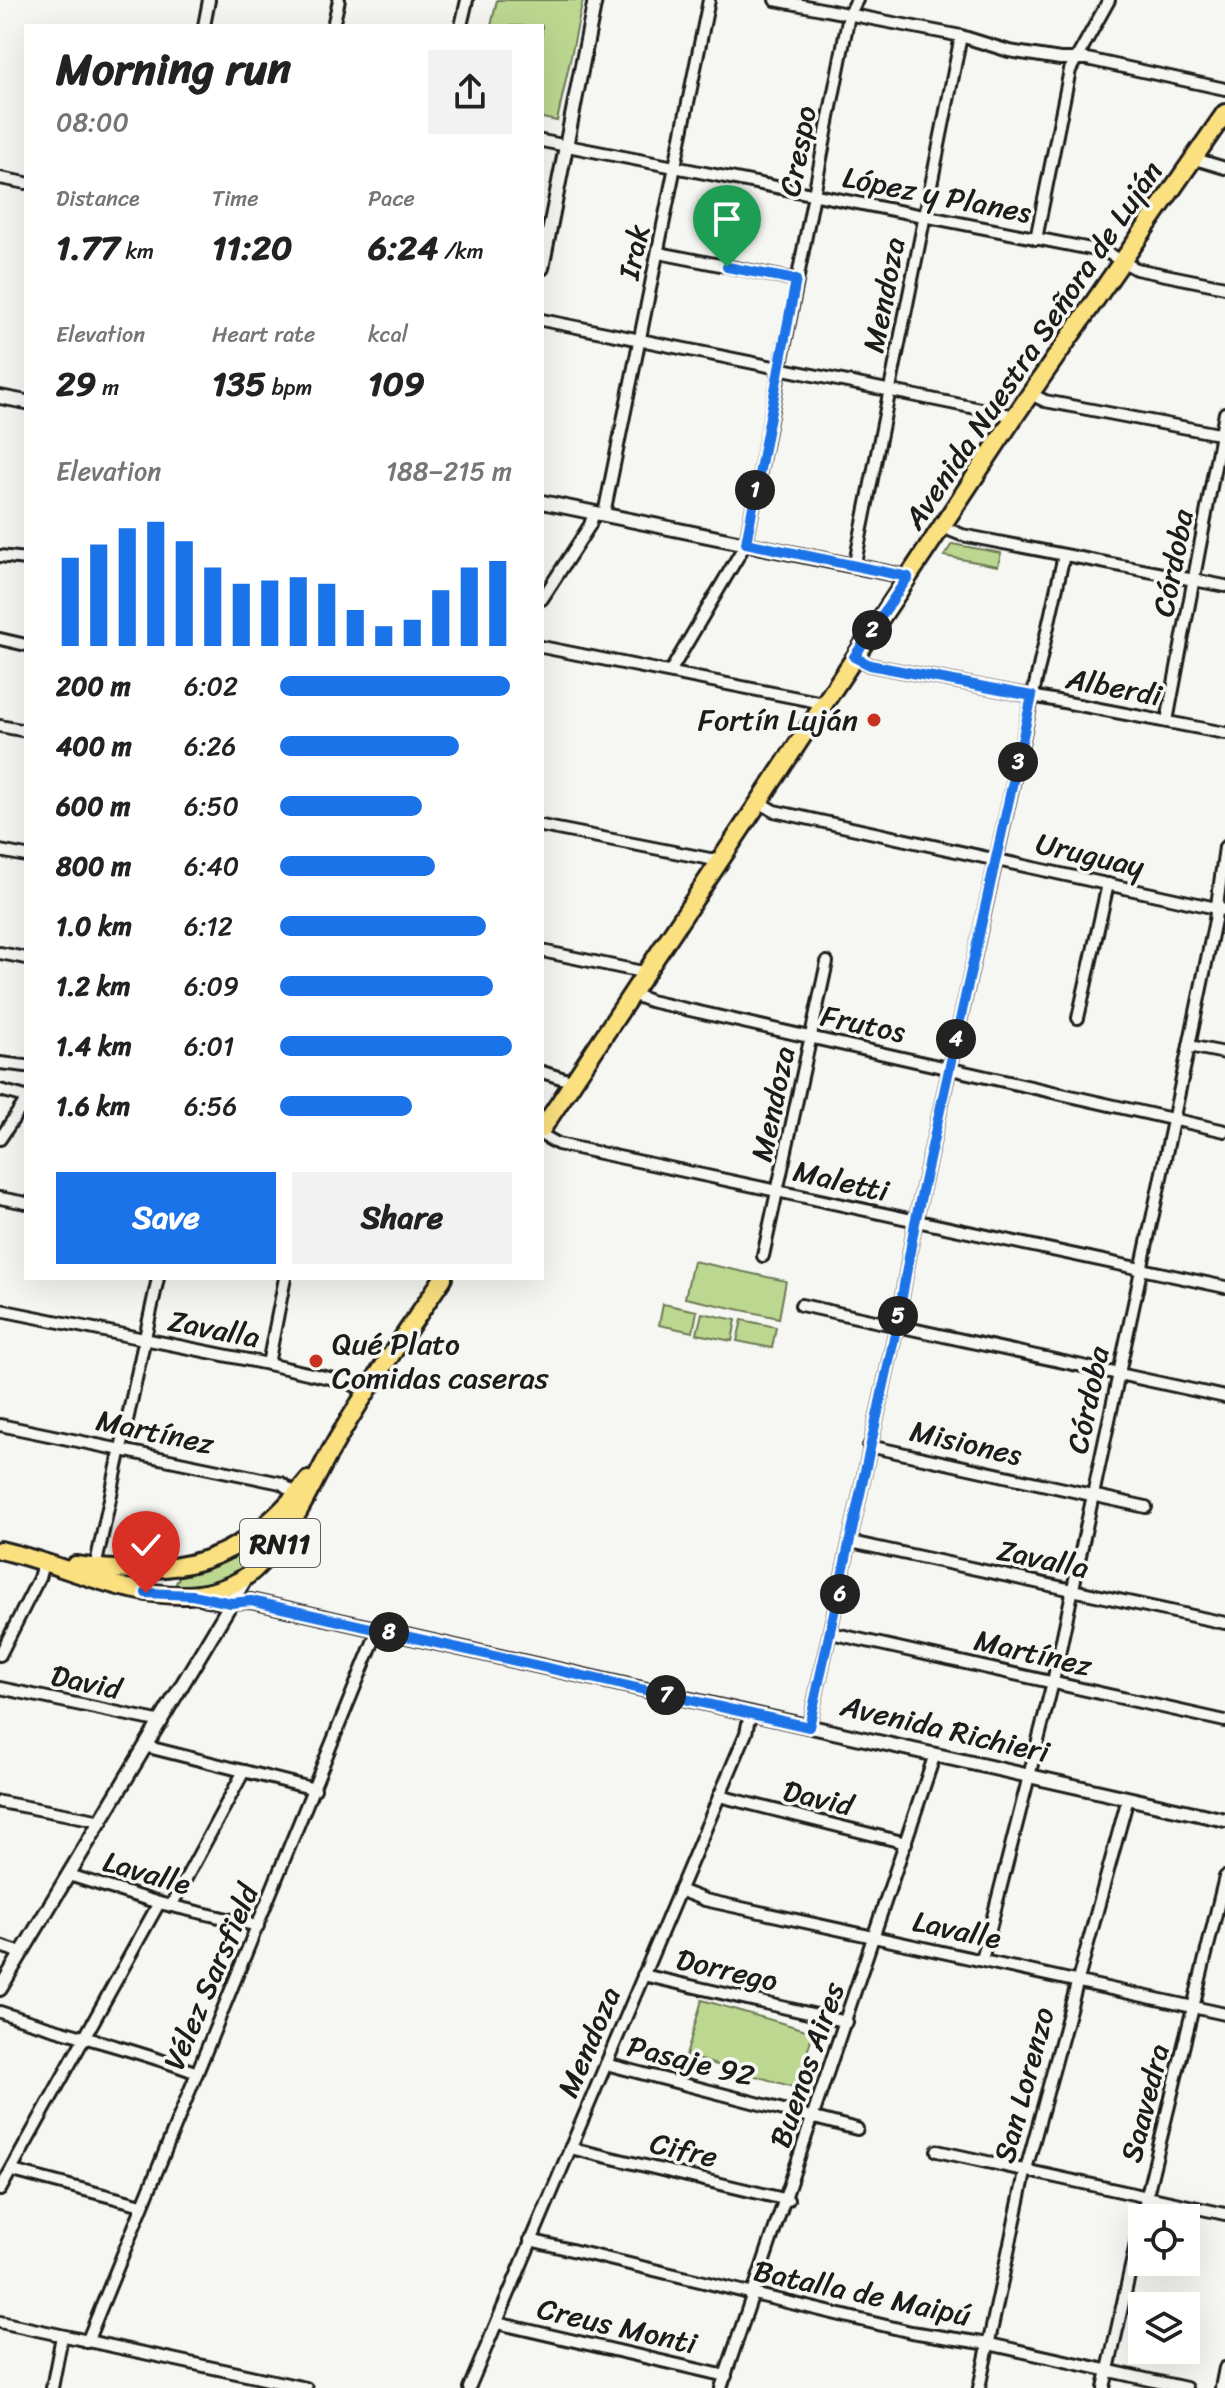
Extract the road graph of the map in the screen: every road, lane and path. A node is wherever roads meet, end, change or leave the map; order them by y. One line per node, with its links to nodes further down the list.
1 (209, 0): 10 (street)
2 (339, 0): 11 (street)
3 (467, 0): 12 (street)
4 (595, 0): 18 (street)
5 (709, 0): 20 (street, Irak)
6 (775, 0): 9 (street)
7 (857, 0): 9 (street, Crespo)
8 (1109, 0): 14 (street)
9 (849, 15): 13 (street); 24 (street, Crespo)
10 (204, 24)
11 (333, 24)
12 (461, 24)
13 (961, 36): 14 (street); 25 (street, Mendoza)
14 (1074, 59): 15 (street); 26 (street)
15 (1225, 89)
16 (1225, 113): 19 (main road, Avenida Nuestra Señora de Luján)
17 (544, 141): 18 (street, López y Planes)
18 (566, 146): 20 (street, López y Planes); 28 (street)
19 (1195, 159): 21 (street); 29 (main road, Avenida Nuestra Señora de Luján)
20 (677, 167): 24 (street, López y Planes); 27 (street, Irak)
21 (1225, 168)
22 (0, 178): 23 (street)
23 (24, 183)
24 (814, 195): 25 (street, López y Planes); 30 (street, Crespo)
25 (924, 217): 26 (street, López y Planes); 35 (street, Mendoza)
26 (1036, 239): 29 (street, López y Planes)
27 (659, 253): 30 (street); 33 (street, Irak)
28 (544, 258)
29 (1123, 261): 31 (street, López y Planes); 36 (main road, Avenida Nuestra Señora de Luján)
30 (796, 280): 34 (street, Crespo)
31 (1225, 287)
32 (544, 320): 33 (street)
33 (641, 339): 34 (street); 43 (street, Irak)
34 (779, 366): 35 (street); 45 (street, Crespo)
35 (890, 389): 40 (street); 49 (street, Mendoza)
36 (1031, 394): 40 (main road, Avenida Nuestra Señora de Luján); 41 (street)
37 (0, 397): 38 (street)
38 (24, 402)
39 (1225, 413): 41 (street, Córdoba)
40 (1015, 416): 44 (main road, Avenida Nuestra Señora de Luján)
41 (1223, 434): 51 (street, Córdoba)
42 (544, 502): 43 (street)
43 (599, 513): 45 (street); 53 (street, Irak)
44 (942, 527): 46 (street); 50 (main road, Avenida Nuestra Señora de Luján)
45 (746, 543): 49 (street); 58 (street, Crespo)
46 (1064, 555): 51 (street); 59 (street)
47 (0, 556): 48 (street)
48 (24, 559)
49 (855, 563): 50 (street)
50 (908, 577): 57 (main road, Avenida Nuestra Señora de Luján)
51 (1196, 580): 52 (street); 61 (street, Córdoba)
52 (1225, 586)
53 (544, 596)
54 (0, 639): 55 (street)
55 (24, 645)
56 (544, 647): 58 (street)
57 (854, 657): 59 (street, Alberdi); 60 (main road, Avenida Nuestra Señora de Luján)
58 (670, 672): 60 (street)
59 (1032, 696): 61 (street, Alberdi); 70 (street)
60 (823, 703): 65 (main road, Avenida Nuestra Señora de Luján)
61 (1167, 721): 64 (street, Alberdi)
62 (0, 726): 63 (street)
63 (24, 731)
64 (1225, 733)
65 (759, 802): 70 (street, Uruguay); 71 (main road, Avenida Nuestra Señora de Luján)
66 (544, 826): 71 (street)
67 (1225, 847): 73 (street, Córdoba)
68 (0, 851): 69 (street)
69 (24, 856)
70 (997, 858): 72 (street, Uruguay); 86 (street)
71 (720, 861): 78 (main road, Avenida Nuestra Señora de Luján)
72 (1108, 884): 73 (street, Uruguay); 80 (street)
73 (1220, 909): 82 (street, Córdoba)
74 (544, 951): 78 (street)
75 (0, 953): 76 (street)
76 (24, 958)
77 (827, 962): 81 (street, Mendoza)
78 (647, 973): 79 (main road, Avenida Nuestra Señora de Luján)
79 (632, 994): 81 (street, Frutos); 88 (main road, Avenida Nuestra Señora de Luján)
80 (1078, 1018)
81 (812, 1038): 86 (street, Frutos); 97 (street, Mendoza)
82 (1189, 1046): 83 (street); 92 (street, Córdoba)
83 (1225, 1053)
84 (0, 1063): 85 (street)
85 (24, 1066)
86 (949, 1067): 92 (street, Frutos); 100 (street)
87 (544, 1073): 88 (street)
88 (574, 1082): 93 (main road, Avenida Nuestra Señora de Luján)
89 (0, 1090): 90 (street)
90 (24, 1098)
91 (24, 1102): 96 (street)
92 (1173, 1120): 94 (street, Frutos); 102 (street, Córdoba)
93 (544, 1129)
94 (1225, 1131)
95 (544, 1134): 97 (street, Maletti)
96 (0, 1139)
97 (778, 1191): 100 (street, Maletti); 101 (street, Mendoza)
98 (0, 1198): 99 (street)
99 (24, 1203)
100 (915, 1223): 102 (street, Maletti); 109 (street)
101 (763, 1256)
102 (1141, 1270): 106 (street, Maletti); 112 (street, Córdoba)
103 (158, 1280): 110 (street)
104 (285, 1280): 111 (street)
105 (442, 1280): 113 (main road, RN11)
106 (1225, 1287)
107 (801, 1305): 109 (street)
108 (0, 1310): 110 (street, Zavalla)
109 (897, 1325): 112 (street); 116 (street)
110 (145, 1339): 111 (street, Zavalla); 117 (street)
111 (268, 1364): 113 (street, Zavalla)
112 (1118, 1373): 114 (street); 120 (street, Córdoba)
113 (368, 1392): 118 (main road, RN11)
114 (1225, 1397)
115 (0, 1425): 117 (street, Martínez)
116 (869, 1446): 120 (street, Misiones); 122 (street)
117 (120, 1449): 119 (street, Martínez); 126 (street)
118 (330, 1451): 119 (main road, RN11); 128 (main road, RN11)
119 (297, 1495): 123 (main road, RN11)
120 (1093, 1496): 121 (street, Misiones); 129 (street, Córdoba)
121 (1146, 1507)
122 (851, 1542): 129 (street, Zavalla); 135 (street)
123 (239, 1547): 127 (main road, RN11); 128 (main road, RN11)
124 (0, 1550): 125 (main road, Avenida Richieri / RN11)
125 (47, 1561): 126 (main road, RN11); 130 (main road, Avenida Richieri / RN11); 136 (street)
126 (95, 1568): 127 (main road, RN11)
127 (172, 1569): 130 (main road)
128 (251, 1573): 131 (main road, RN11); 132 (street)
129 (1072, 1590): 133 (street, Zavalla); 137 (street, Córdoba)
130 (172, 1595): 131 (main road, Avenida Richieri / RN11)
131 (192, 1595): 132 (street, Avenida Richieri)
132 (231, 1603): 134 (street, Avenida Richieri); 141 (street)
133 (1225, 1623)
134 (378, 1630): 139 (street, Avenida Richieri); 147 (street, Vélez Sarsfield)
135 (831, 1633): 137 (street, Martínez); 142 (street)
136 (0, 1655)
137 (1053, 1682): 140 (street, Martínez); 146 (street, Córdoba)
138 (0, 1688): 141 (street, David)
139 (750, 1714): 142 (street, Avenida Richieri); 148 (street, Mendoza)
140 (1225, 1721)
141 (162, 1722): 143 (street)
142 (809, 1727): 144 (street, Avenida Richieri)
143 (148, 1747): 145 (street); 152 (street)
144 (934, 1757): 146 (street, Avenida Richieri); 153 (street, Buenos Aires)
145 (244, 1771): 147 (street); 158 (street)
146 (1031, 1777): 149 (street, Avenida Richieri); 163 (street, Córdoba)
147 (315, 1789): 159 (street, Vélez Sarsfield)
148 (719, 1796): 153 (street, David); 156 (street, Mendoza)
149 (1128, 1798): 151 (street, Avenida Richieri); 165 (street, San Lorenzo)
150 (0, 1802): 152 (street, Lavalle)
151 (1225, 1820)
152 (102, 1821): 154 (street)
153 (906, 1843): 160 (street, Buenos Aires)
154 (69, 1875): 157 (street, Lavalle); 162 (street)
155 (1225, 1877): 167 (street, Saavedra)
156 (679, 1890): 160 (street, Lavalle); 164 (street, Mendoza)
157 (159, 1903): 158 (street, Lavalle); 171 (street)
158 (171, 1906): 159 (street, Lavalle)
159 (258, 1926): 173 (street, Vélez Sarsfield)
160 (876, 1936): 163 (street, Lavalle); 170 (street, Buenos Aires)
161 (0, 1946): 162 (street)
162 (22, 1953): 166 (street)
163 (982, 1960): 165 (street, Lavalle)
164 (643, 1975): 170 (street, Dorrego); 172 (street, Mendoza)
165 (1077, 1980): 167 (street, Lavalle); 178 (street, San Lorenzo)
166 (0, 1989)
167 (1194, 2007): 169 (street, Lavalle); 180 (street, Saavedra)
168 (0, 2012): 171 (street)
169 (1225, 2014)
170 (847, 2022): 174 (street, Buenos Aires)
171 (85, 2039): 173 (street); 179 (street)
172 (606, 2064): 174 (street, Pasaje 92); 176 (street, Mendoza)
173 (197, 2073): 182 (street, Vélez Sarsfield)
174 (815, 2116): 175 (street, Pasaje 92); 181 (street, Buenos Aires)
175 (857, 2129)
176 (570, 2148): 181 (street, Cifre); 184 (street, Mendoza)
177 (937, 2151): 178 (street)
178 (1025, 2173): 180 (street); 190 (street, San Lorenzo)
179 (4, 2180): 182 (street)
180 (1146, 2199): 183 (street); 192 (street, Saavedra)
181 (788, 2200): 185 (street, Buenos Aires)
182 (142, 2205): 189 (street, Vélez Sarsfield)
183 (1225, 2214)
184 (530, 2240): 185 (street, Batalla de Maipú); 187 (street, Mendoza)
185 (755, 2295): 190 (street, Batalla de Maipú); 193 (street, Buenos Aires)
186 (0, 2322): 188 (street)
187 (497, 2323): 193 (street, Creus Monti); 196 (street, Mendoza)
188 (62, 2336): 189 (street); 194 (street)
189 (87, 2342): 195 (street)
190 (989, 2344): 192 (street, Batalla de Maipú); 198 (street, San Lorenzo)
191 (1225, 2368): 201 (street)
192 (1108, 2371): 199 (street, Saavedra); 200 (street, Batalla de Maipú)
193 (726, 2376): 197 (street, Buenos Aires)
194 (52, 2388)
195 (306, 2388)
196 (469, 2388)
197 (721, 2388)
198 (979, 2388)
199 (1104, 2388)
200 (1186, 2388)
201 (1221, 2388)

